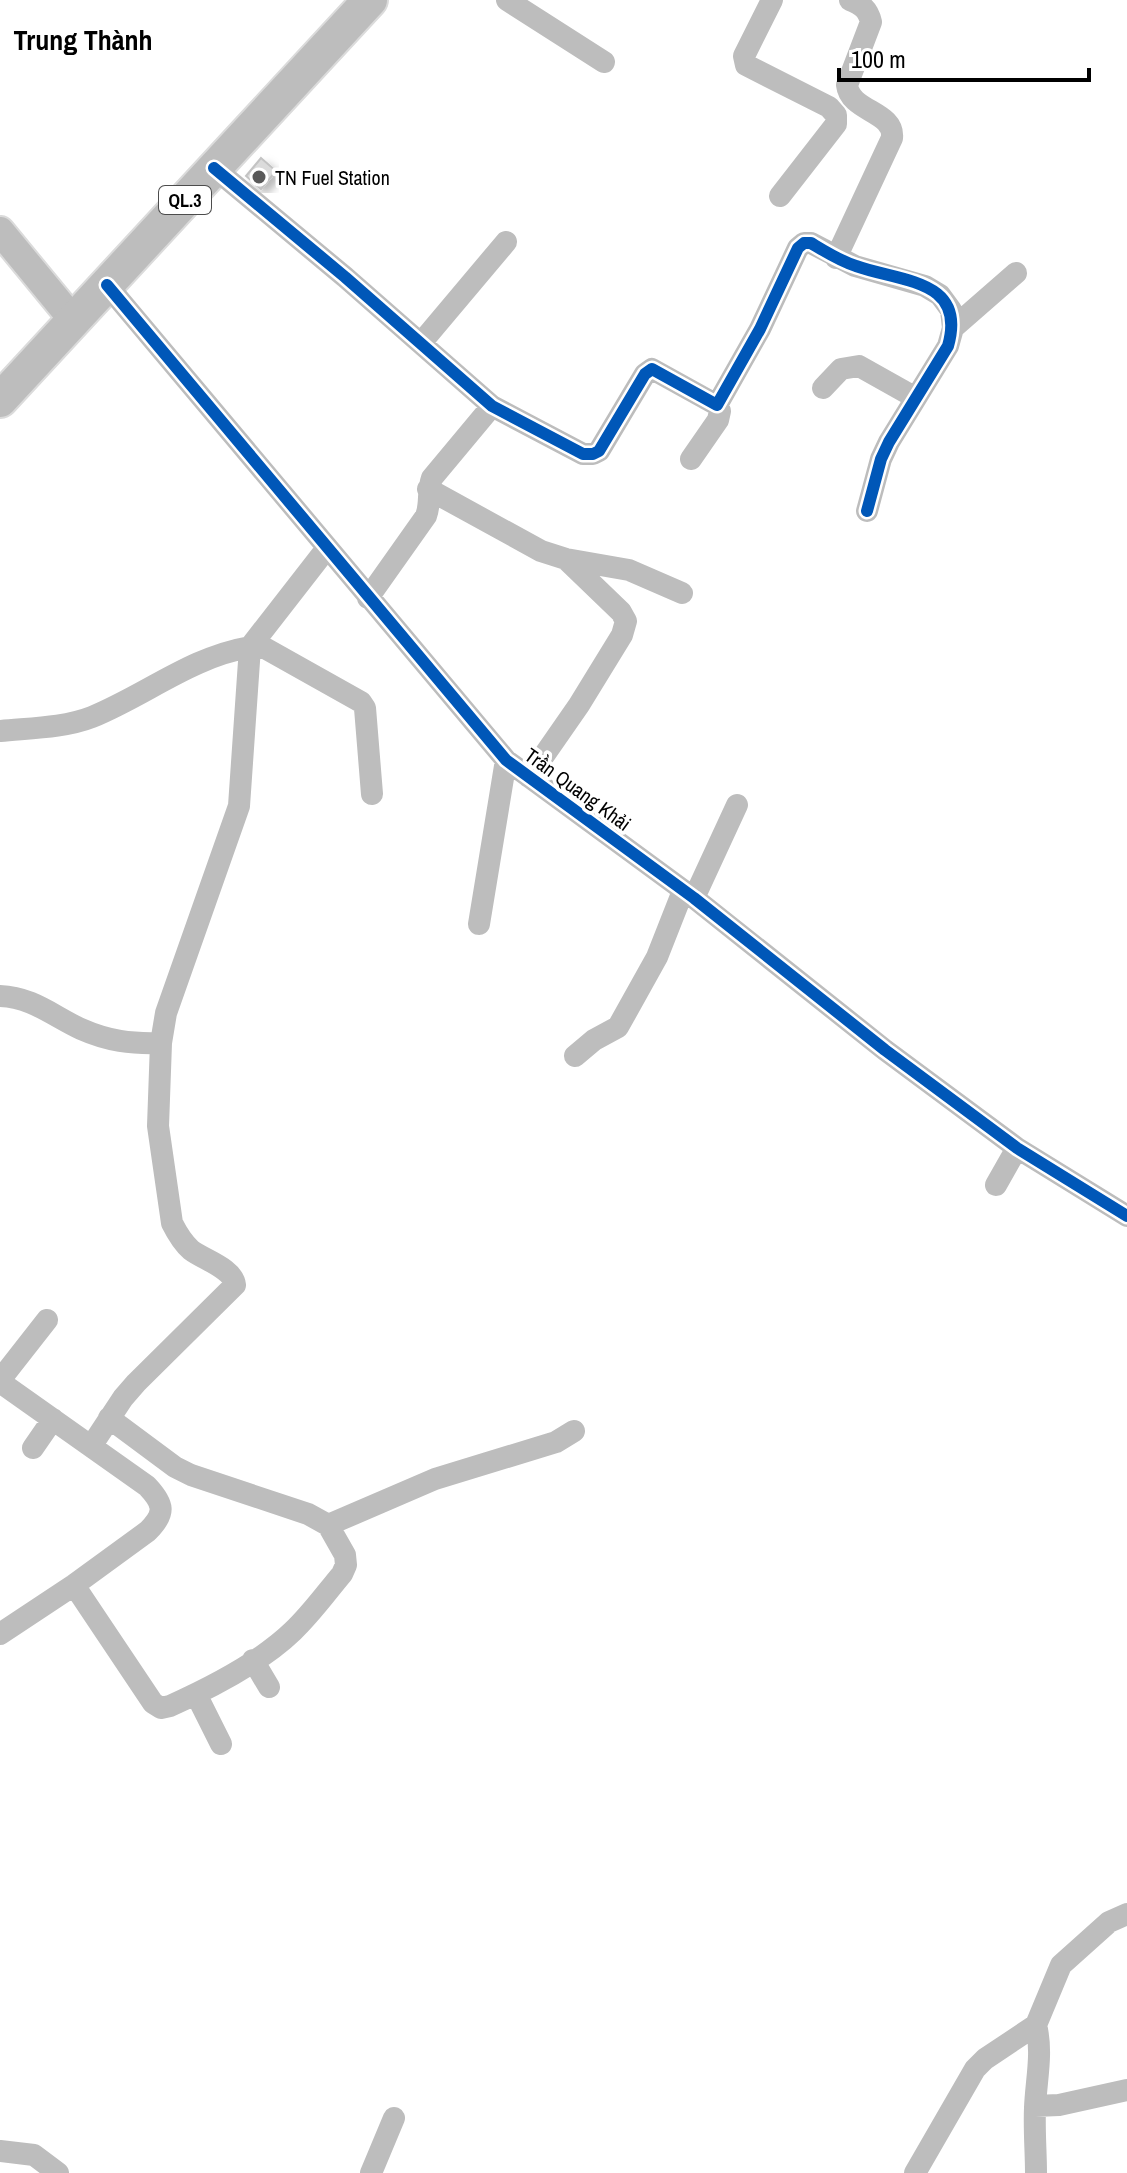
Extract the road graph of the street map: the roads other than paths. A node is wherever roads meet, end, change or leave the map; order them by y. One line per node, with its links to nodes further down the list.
1 (370, 0): 6 (highway, QL.3)
2 (507, 0): 5 (street)
3 (772, 0): 7 (street)
4 (850, 0): 10 (street)
5 (604, 62)
6 (214, 168): 12 (highway, QL.3); 15 (street)
7 (780, 196)
8 (0, 231): 13 (main road)
9 (506, 242): 15 (street)
10 (836, 258): 14 (street); 19 (street)
11 (1016, 273): 14 (street)
12 (107, 285): 13 (highway, QL.3); 24 (street, Trần Quang Khải)
13 (74, 321): 18 (highway, QL.3)
14 (953, 328): 17 (street)
15 (421, 343): 20 (street)
16 (823, 388): 17 (street)
17 (916, 398): 23 (street)
18 (0, 400)
19 (717, 405): 20 (street); 21 (street)
20 (492, 406): 22 (street)
21 (691, 459)
22 (428, 489): 25 (street); 27 (street)
23 (867, 511)
24 (327, 548): 27 (street, Trần Quang Khải); 28 (street)
25 (566, 559): 26 (street); 31 (street)
26 (682, 593)
27 (368, 598): 30 (street, Trần Quang Khải)
28 (252, 645): 29 (street); 32 (street); 37 (street)
29 (0, 731)
30 (506, 760): 31 (street, Trần Quang Khải); 35 (street)
31 (529, 777): 34 (street, Trần Quang Khải)
32 (372, 794)
33 (737, 805): 34 (street)
34 (688, 894): 38 (street); 39 (street, Trần Quang Khải)
35 (479, 924)
36 (0, 996): 37 (street)
37 (161, 1043): 44 (street)
38 (575, 1056)
39 (1017, 1148): 40 (street); 41 (street, Trần Quang Khải)
40 (996, 1185)
41 (1127, 1216)
42 (47, 1320): 43 (street)
43 (0, 1381): 45 (street)
44 (109, 1418): 47 (street); 49 (street)
45 (53, 1419): 47 (street); 48 (street)
46 (574, 1431): 49 (street)
47 (92, 1445): 50 (street)
48 (33, 1448)
49 (328, 1525): 52 (street)
50 (74, 1585): 51 (street); 54 (street)
51 (0, 1634)
52 (253, 1660): 53 (street); 54 (street)
53 (269, 1687)
54 (196, 1694): 55 (street)
55 (221, 1744)
56 (1127, 1914): 57 (street)
57 (1036, 2025): 59 (street); 64 (street)
58 (1127, 2090): 59 (street)
59 (1035, 2106): 65 (street)
60 (394, 2118): 63 (street)
61 (0, 2151): 62 (street)
62 (58, 2173)
63 (371, 2173)
64 (915, 2173)
65 (1036, 2173)

